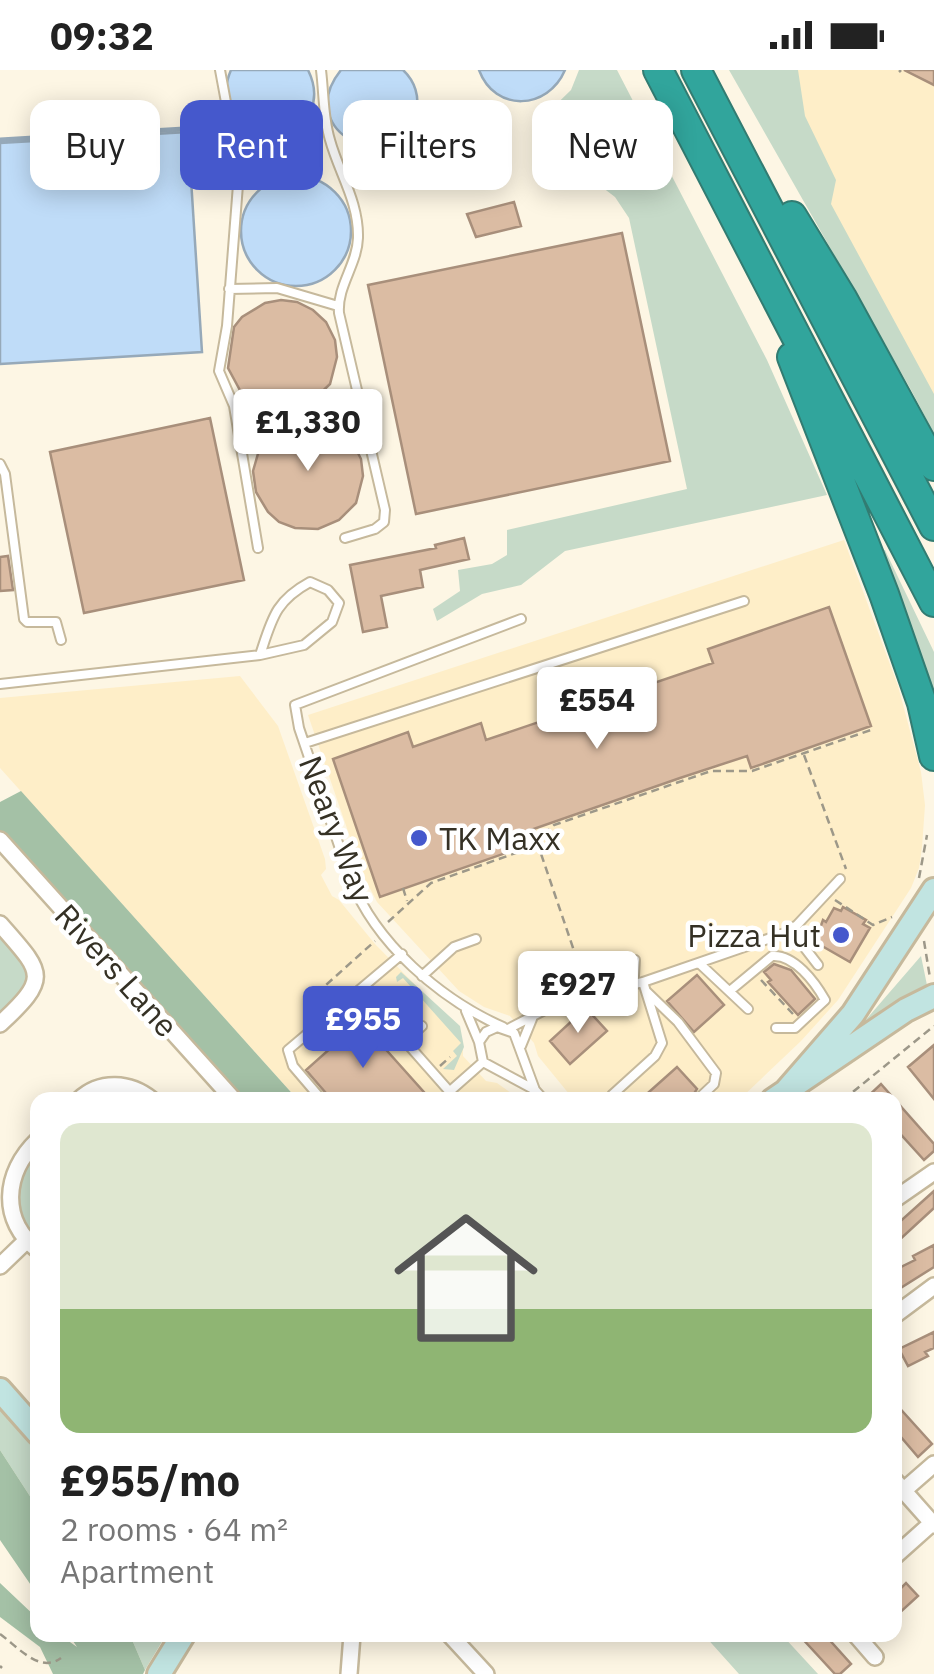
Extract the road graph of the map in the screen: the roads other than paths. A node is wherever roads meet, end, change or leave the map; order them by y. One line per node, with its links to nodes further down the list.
1 (220, 70): 6 (lane)
2 (321, 70): 7 (lane)
3 (658, 70): 5 (highway)
4 (699, 70): 9 (highway); 10 (highway)
5 (743, 230): 14 (highway); 20 (highway)
6 (229, 289): 7 (lane); 12 (lane)
7 (338, 306): 11 (lane)
8 (0, 464): 16 (lane)
9 (934, 466)
10 (934, 526)
11 (344, 538)
12 (258, 548)
13 (744, 602): 19 (lane)
14 (934, 602)
15 (521, 619): 19 (lane, Neary Way)
16 (60, 640)
17 (260, 655): 17 (lane); 18 (lane)
18 (0, 684)
19 (304, 743): 27 (lane, Neary Way)
20 (934, 756)
21 (0, 840): 53 (street, Rivers Lane)
22 (840, 878): 25 (lane)
23 (924, 890): 58 (main road)
24 (0, 924): 41 (street)
25 (792, 930): 29 (lane); 30 (lane)
26 (476, 939): 31 (lane)
27 (402, 954): 31 (lane, Neary Way); 34 (lane)
28 (635, 960): 33 (lane)
29 (699, 963): 32 (lane); 35 (lane)
30 (818, 965)
31 (422, 976): 39 (lane, Neary Way)
32 (643, 982): 33 (lane); 37 (lane)
33 (618, 988): 40 (lane)
34 (360, 990): 46 (lane); 54 (lane)
35 (731, 990): 38 (lane); 44 (lane)
36 (933, 990): 59 (main road)
37 (647, 992): 56 (lane); 57 (lane)
38 (748, 1009)
39 (466, 1010): 43 (lane, Neary Way); 45 (lane)
40 (532, 1019): 43 (lane); 47 (lane)
41 (0, 1024)
42 (422, 1026): 46 (lane)
43 (506, 1028): 45 (lane); 47 (lane)
44 (776, 1028)
45 (479, 1042): 48 (lane)
46 (404, 1043): 55 (lane)
47 (521, 1050): 49 (lane); 50 (lane)
48 (482, 1062): 49 (lane); 55 (lane)
49 (501, 1070): 50 (lane)
50 (535, 1090)
51 (91, 1092): 52 (street)
52 (139, 1092)
53 (227, 1092)
54 (315, 1092)
55 (449, 1092)
56 (620, 1092)
57 (706, 1092)
58 (783, 1092)
59 (785, 1092)
60 (30, 1149): 63 (street)
61 (934, 1172): 62 (street)
62 (902, 1194)
63 (30, 1244)
64 (30, 1247): 65 (street)
65 (0, 1266)
66 (934, 1286): 67 (street)
67 (902, 1310)
68 (0, 1390): 69 (main road)
69 (30, 1425)
70 (934, 1464): 71 (street)
71 (902, 1484)
72 (902, 1489): 73 (street)
73 (933, 1524): 74 (street)
74 (902, 1550)
75 (179, 1642): 80 (main road)
76 (351, 1642): 81 (street)
77 (456, 1642): 82 (street)
78 (862, 1642): 79 (street)
79 (875, 1657)
80 (159, 1674)
81 (349, 1674)
82 (486, 1674)

